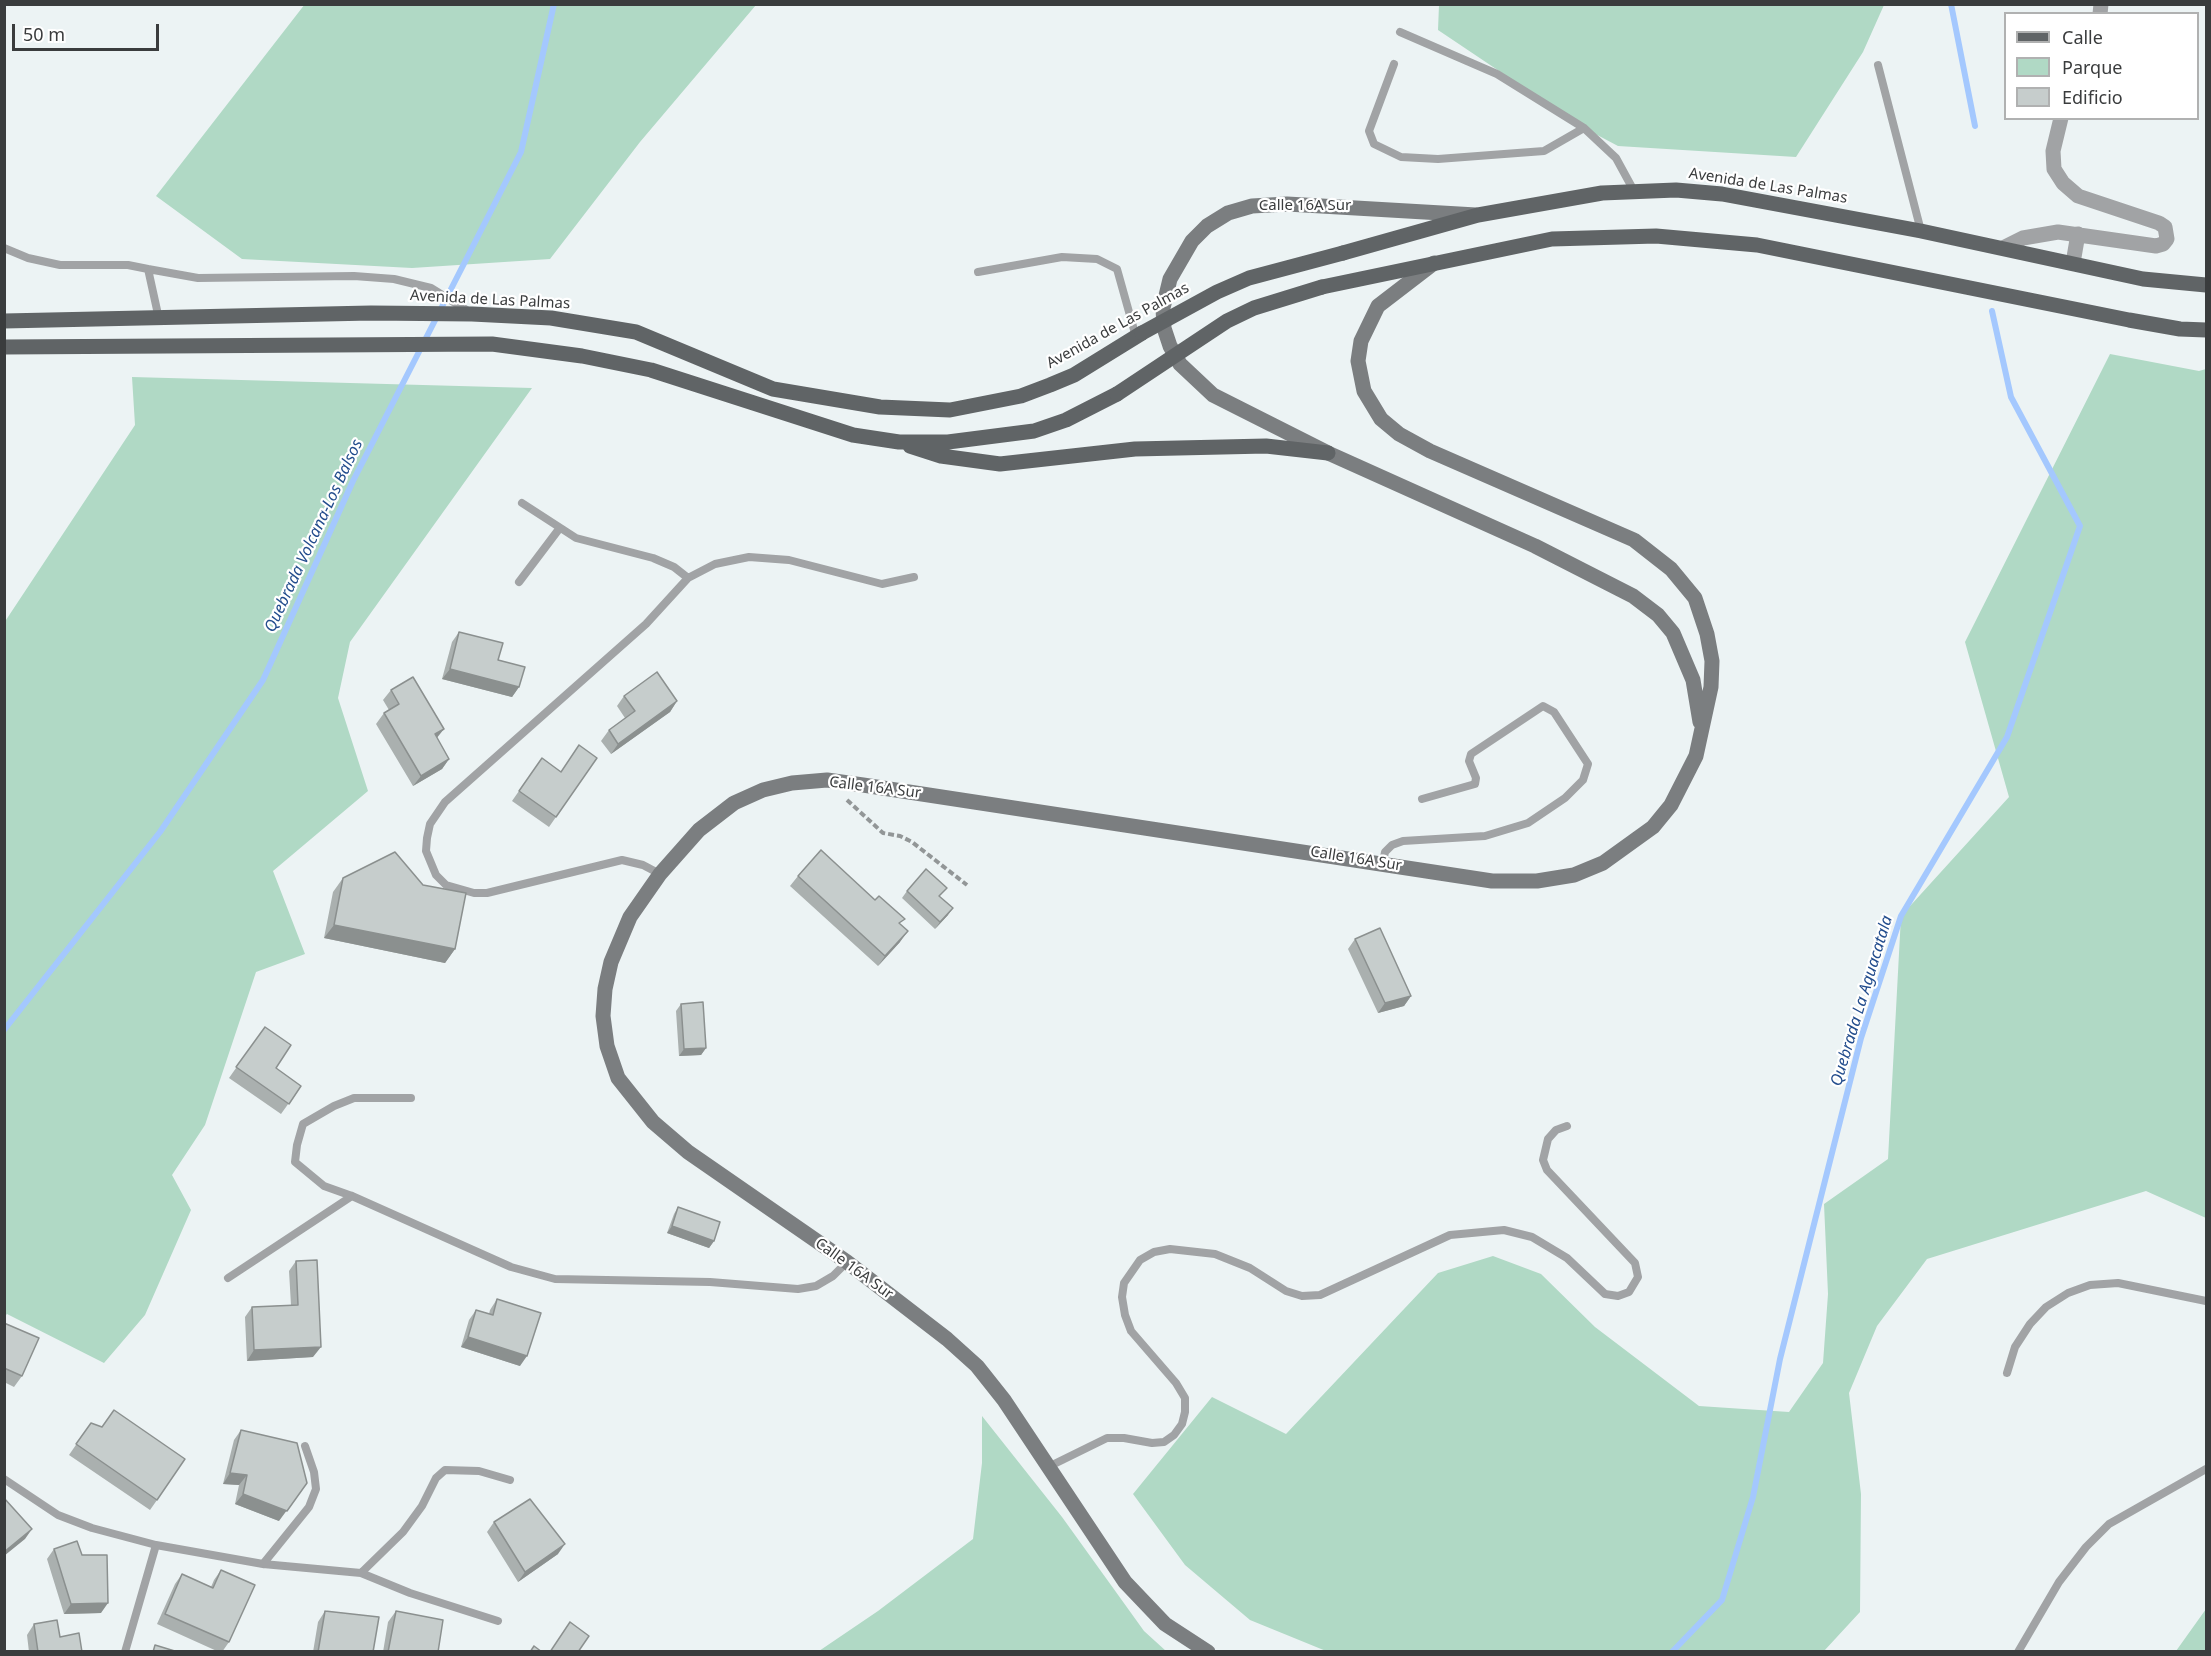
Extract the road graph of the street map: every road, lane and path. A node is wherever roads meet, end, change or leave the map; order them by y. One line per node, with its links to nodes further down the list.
1 (1400, 32): 5 (lane)
2 (1394, 64): 5 (lane)
3 (1878, 64): 8 (lane)
4 (2061, 120): 9 (street)
5 (1584, 128): 6 (lane)
6 (1634, 191): 7 (main road, Avenida de Las Palmas); 8 (main road, Avenida de Las Palmas)
7 (1478, 215): 21 (main road, Avenida de Las Palmas, bridge); 24 (main road, Calle 16A Sur)
8 (1921, 231): 11 (main road, Avenida de Las Palmas)
9 (2078, 234): 11 (street); 13 (street)
10 (4, 248): 14 (lane)
11 (2003, 248): 13 (main road, Avenida de Las Palmas)
12 (1434, 263): 20 (main road); 23 (main road, bridge); 30 (main road, Calle 16A Sur)
13 (2073, 263): 16 (main road, Avenida de Las Palmas)
14 (148, 269): 17 (lane); 18 (lane)
15 (978, 272): 21 (lane)
16 (2206, 285)
17 (450, 308): 18 (main road, Avenida de Las Palmas); 21 (main road, Avenida de Las Palmas)
18 (159, 319): 19 (main road, Avenida de Las Palmas)
19 (4, 321)
20 (2206, 330)
21 (1139, 335)
22 (4, 347): 23 (main road)
23 (899, 442): 24 (main road)
24 (1328, 453): 30 (main road, Calle 16A Sur)
25 (522, 503): 26 (lane)
26 (559, 529): 28 (lane); 29 (lane)
27 (914, 577): 28 (lane)
28 (688, 578): 34 (lane)
29 (519, 582)
30 (1702, 734): 33 (main road, Calle 16A Sur)
31 (827, 780): 33 (main road, Calle 16A Sur); 34 (main road, Calle 16A Sur); 35 (path)
32 (1422, 799): 33 (lane)
33 (1383, 862)
34 (660, 874): 39 (main road, Calle 16A Sur)
35 (967, 885)
36 (411, 1098): 38 (lane)
37 (1567, 1126): 44 (lane)
38 (352, 1196): 39 (lane); 40 (lane)
39 (847, 1262): 44 (main road, Calle 16A Sur)
40 (228, 1278)
41 (2206, 1301): 42 (lane)
42 (2007, 1373)
43 (305, 1446): 49 (lane)
44 (1048, 1467): 53 (main road, Calle 16A Sur)
45 (2206, 1468): 54 (lane)
46 (4, 1479): 48 (lane)
47 (510, 1480): 50 (lane)
48 (156, 1545): 49 (lane); 52 (lane)
49 (262, 1564): 50 (lane)
50 (361, 1573): 51 (lane)
51 (498, 1621)
52 (125, 1652)
53 (1208, 1652)
54 (2018, 1652)

